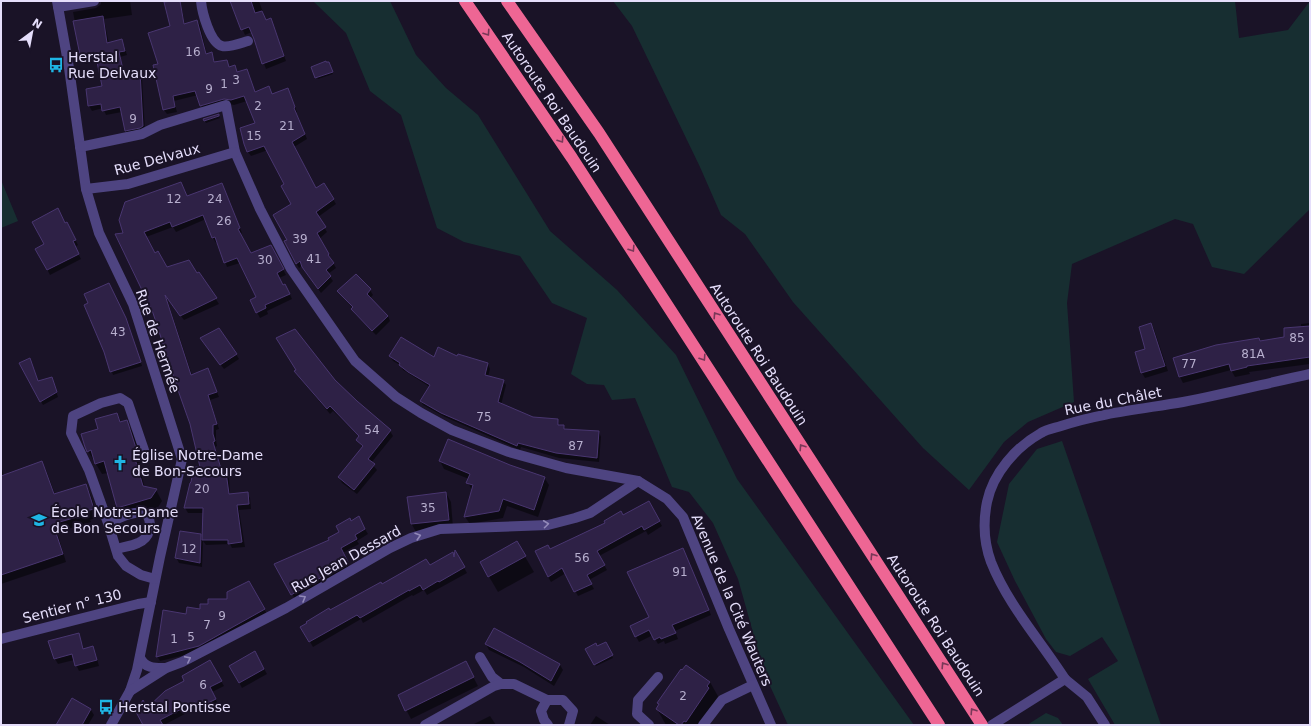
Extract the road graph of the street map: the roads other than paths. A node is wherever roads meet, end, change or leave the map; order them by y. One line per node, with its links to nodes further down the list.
1 (94, 1): 5 (street)
2 (201, 1): 6 (street)
3 (465, 1): 27 (highway, Autoroute Roi Baudouin, one-way to 27)
4 (507, 1): 35 (highway, Autoroute Roi Baudouin, one-way to 4)
5 (58, 4): 7 (street, Rue de Hermée)
6 (248, 41)
7 (80, 147): 8 (street); 9 (street, Rue de Hermée)
8 (235, 152): 9 (street, Rue Delvaux); 12 (street)
9 (86, 189): 15 (street, Rue de Hermée)
10 (1310, 374): 22 (street, Rue du Châlet)
11 (146, 456): 13 (street)
12 (638, 481): 20 (street, Rue Jean Dessard, one-way to 12); 24 (street, Avenue de la Cité Wauters)
13 (108, 523): 14 (street); 14 (street)
14 (117, 549): 15 (street)
15 (155, 579): 16 (street, Rue de Hermée)
16 (151, 602): 17 (street, Sentier n° 130); 19 (street, Rue de Hermée)
17 (1, 639)
18 (480, 657): 23 (street)
19 (140, 658): 20 (street, Rue Jean Dessard); 25 (street, Rue de Hermée)
20 (166, 668): 25 (street, Rue Jean Dessard)
21 (658, 677): 32 (street)
22 (1065, 679): 36 (street); 37 (street, Rue du Châlet)
23 (501, 684): 26 (street); 29 (street)
24 (753, 685): 33 (street); 34 (street, Avenue de la Cité Wauters)
25 (130, 691): 28 (street, Rue de Hermée)
26 (547, 700): 30 (street); 31 (street)
27 (938, 723)
28 (111, 725)
29 (425, 725)
30 (548, 725)
31 (569, 725)
32 (649, 725)
33 (703, 725)
34 (771, 725)
35 (982, 725)
36 (992, 725)
37 (1105, 725)

